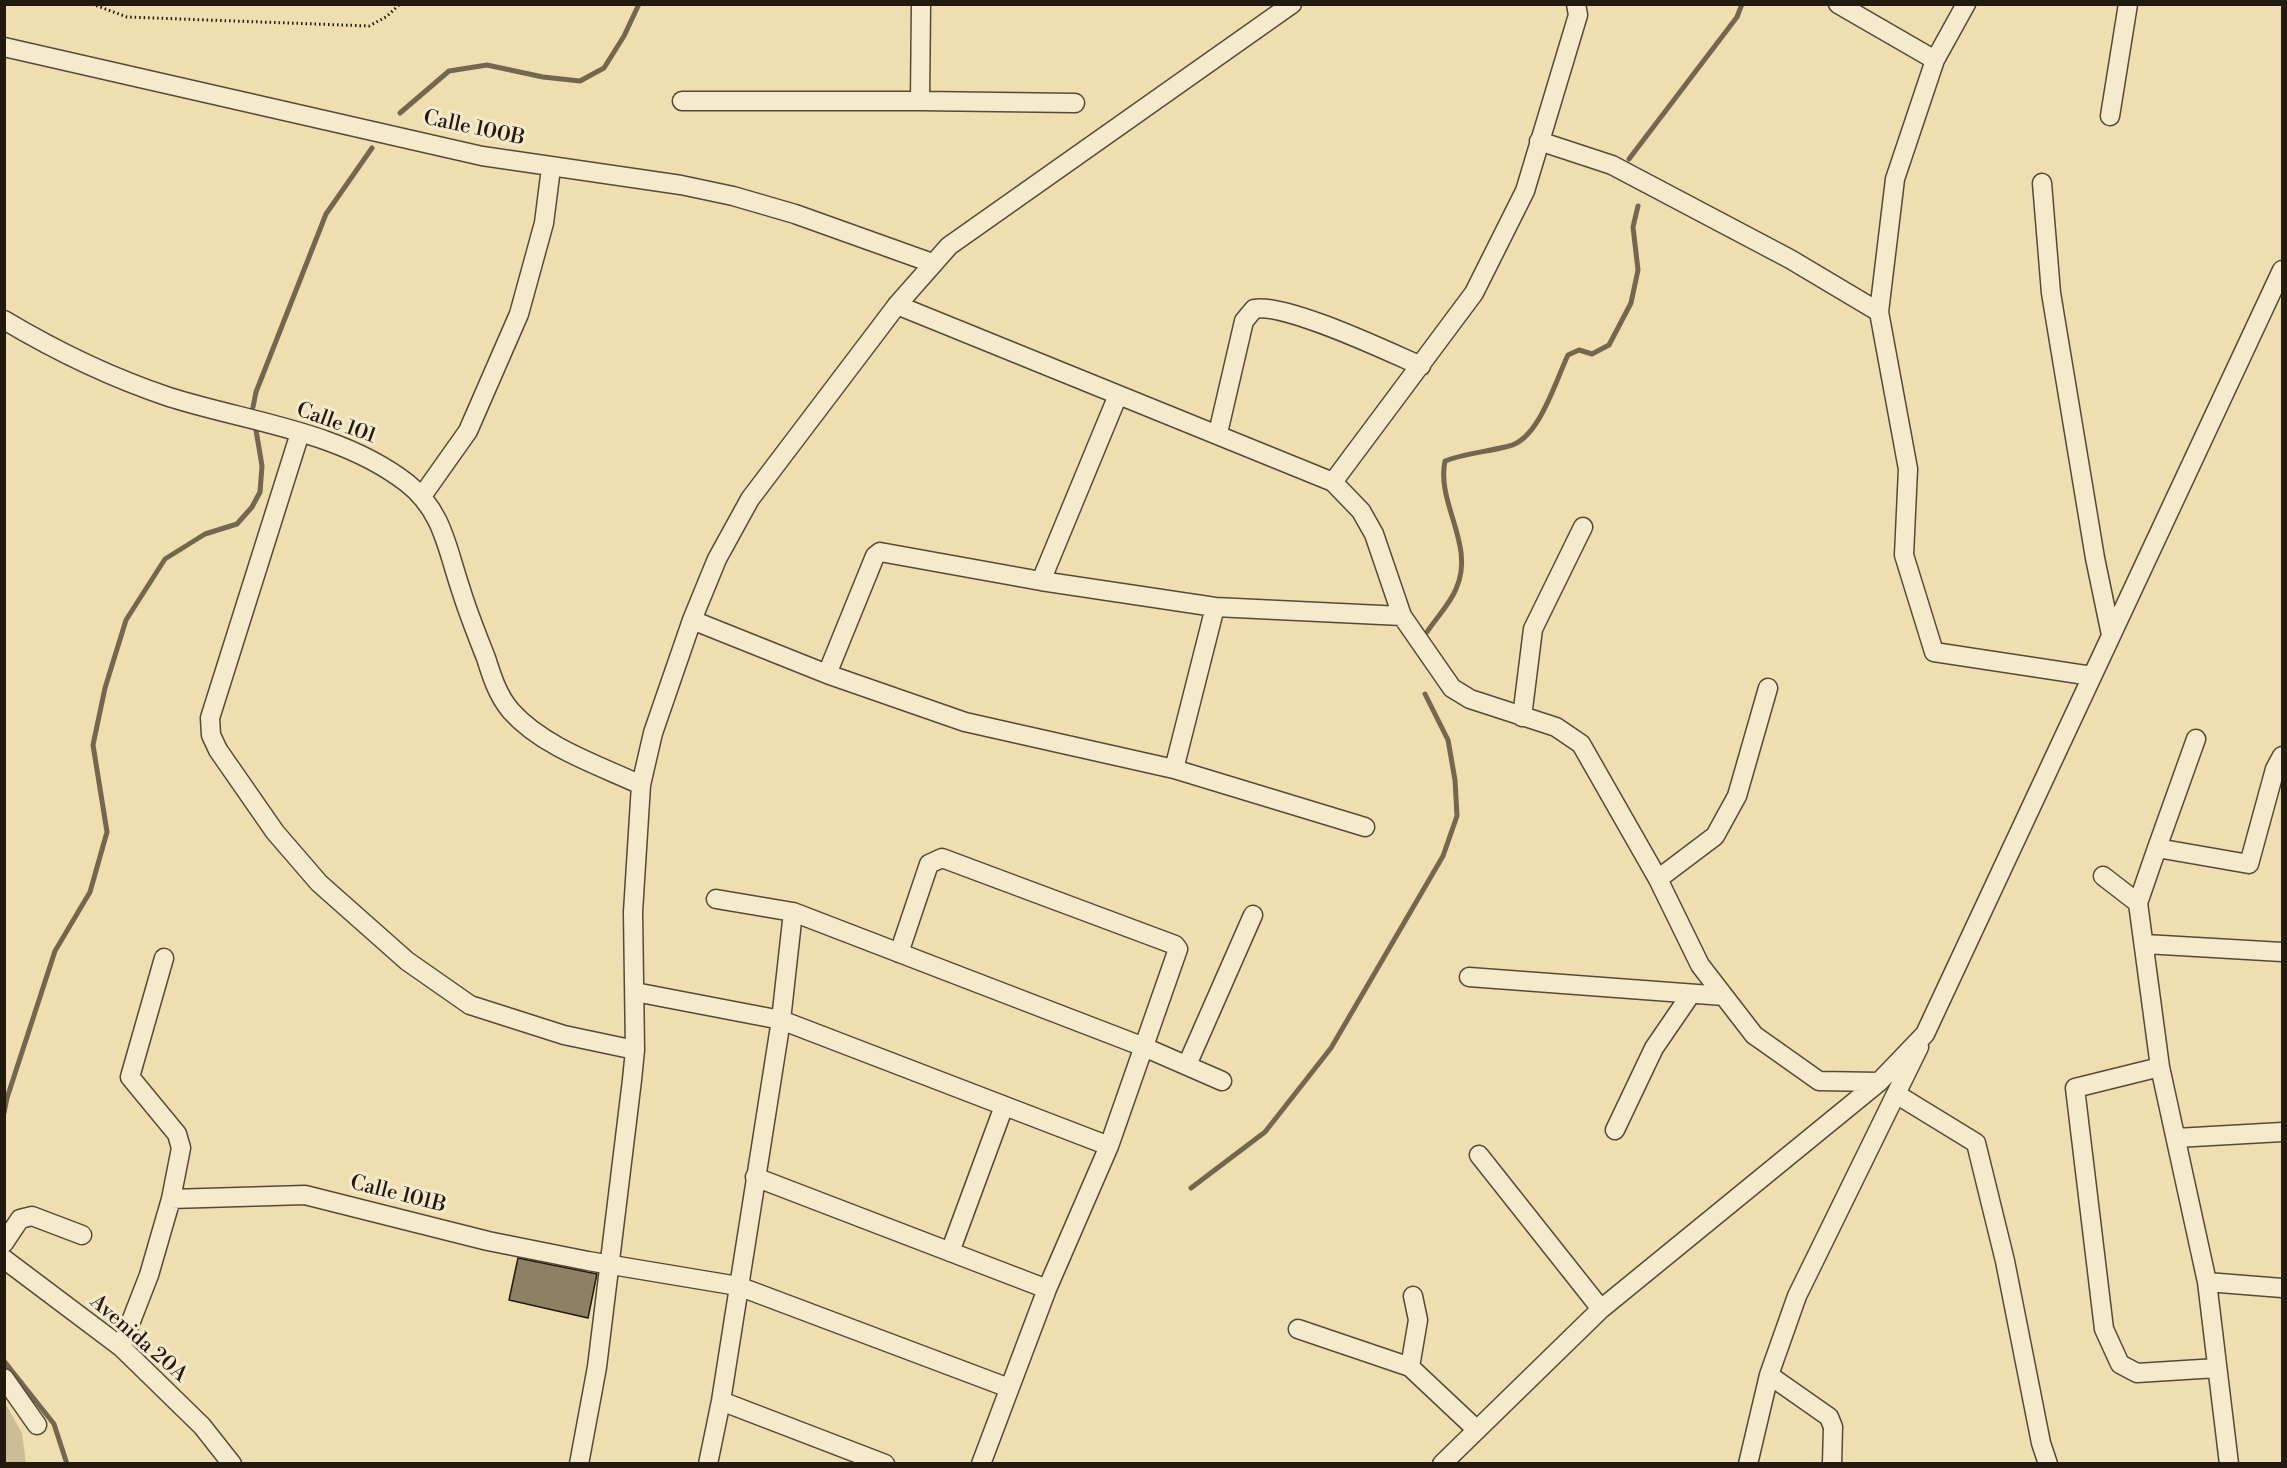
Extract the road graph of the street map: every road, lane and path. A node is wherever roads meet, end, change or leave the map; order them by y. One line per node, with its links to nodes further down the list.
1 (92, 4): 2 (path)
2 (400, 4)
3 (921, 4): 12 (street)
4 (1292, 4): 18 (street)
5 (1576, 4): 15 (street)
6 (1838, 4): 10 (street)
7 (1966, 4): 10 (street)
8 (2128, 4): 14 (street)
9 (4, 47): 16 (street, Calle 100B)
10 (1935, 60): 21 (street)
11 (682, 101): 12 (street)
12 (920, 101): 13 (street)
13 (1075, 103)
14 (2110, 116)
15 (1539, 141): 21 (street); 23 (street)
16 (551, 168): 18 (street, Calle 100B); 28 (street)
17 (2042, 183): 34 (street)
18 (932, 263): 20 (street)
19 (2283, 270): 34 (street)
20 (897, 305): 24 (street); 33 (street)
21 (1879, 312): 36 (street)
22 (4, 320): 26 (street, Calle 101)
23 (1421, 366): 25 (street); 27 (street)
24 (1118, 395): 25 (street); 30 (street)
25 (1218, 433): 27 (street)
26 (300, 434): 28 (street, Calle 101); 62 (street)
27 (1333, 482): 32 (street)
28 (422, 496): 42 (street, Calle 101)
29 (1583, 527): 38 (street)
30 (1041, 581): 31 (street); 35 (street)
31 (1215, 608): 32 (street); 41 (street)
32 (1402, 616): 38 (street)
33 (692, 620): 35 (street); 42 (street)
34 (2111, 635): 36 (street)
35 (827, 674): 41 (street)
36 (2092, 676): 60 (street)
37 (1768, 688): 46 (street)
38 (1522, 717): 46 (street)
39 (2196, 738): 44 (street)
40 (2283, 756): 44 (street)
41 (1174, 769): 43 (street)
42 (641, 785): 56 (street)
43 (1365, 827)
44 (2157, 849): 48 (street)
45 (2103, 876): 48 (street)
46 (1658, 879): 58 (street)
47 (716, 899): 49 (street)
48 (2138, 903): 51 (street)
49 (793, 912): 53 (street); 59 (street)
50 (1253, 915): 63 (street)
51 (2145, 944): 52 (street); 64 (street)
52 (2283, 952)
53 (899, 953): 61 (street); 61 (street)
54 (164, 957): 75 (street)
55 (1469, 977): 57 (street)
56 (635, 992): 59 (street); 62 (street)
57 (1691, 994): 58 (street); 69 (street)
58 (1724, 996): 66 (street)
59 (781, 1020): 68 (street); 74 (street)
60 (1925, 1034): 66 (street); 67 (street)
61 (1144, 1047): 63 (street); 72 (street)
62 (635, 1050): 80 (street)
63 (1187, 1065): 65 (street)
64 (2160, 1067): 71 (street); 90 (street)
65 (1222, 1081)
66 (1879, 1082): 86 (street)
67 (1896, 1094): 91 (street); 105 (street)
68 (1004, 1106): 72 (street); 78 (street)
69 (1615, 1130)
70 (2283, 1132): 71 (street)
71 (2176, 1138): 81 (street)
72 (1109, 1146): 84 (street)
73 (1479, 1155): 86 (street)
74 (755, 1177): 78 (street); 82 (street)
75 (171, 1199): 80 (street, Calle 101B); 88 (street)
76 (82, 1235): 77 (street)
77 (4, 1243)
78 (950, 1252): 84 (street)
79 (4, 1259): 88 (street, Avenida 20A)
80 (611, 1264): 82 (street, Calle 101B); 98 (street)
81 (2207, 1282): 83 (street); 90 (street)
82 (738, 1286): 93 (street, Calle 101B); 94 (street)
83 (2283, 1288)
84 (1047, 1289): 93 (street)
85 (1413, 1296): 89 (street)
86 (1601, 1309): 96 (street)
87 (1298, 1329): 89 (street)
88 (121, 1347): 97 (street, Avenida 20A)
89 (1410, 1367): 96 (street)
90 (2217, 1368): 106 (street)
91 (1769, 1375): 103 (street); 104 (street)
92 (4, 1378): 95 (street)
93 (1009, 1388): 101 (street)
94 (721, 1401): 99 (street); 100 (street)
95 (37, 1425)
96 (1477, 1430): 102 (street)
97 (232, 1464)
98 (579, 1464)
99 (708, 1464)
100 (885, 1464)
101 (981, 1464)
102 (1442, 1464)
103 (1748, 1464)
104 (1832, 1464)
105 (2048, 1464)
106 (2229, 1464)

